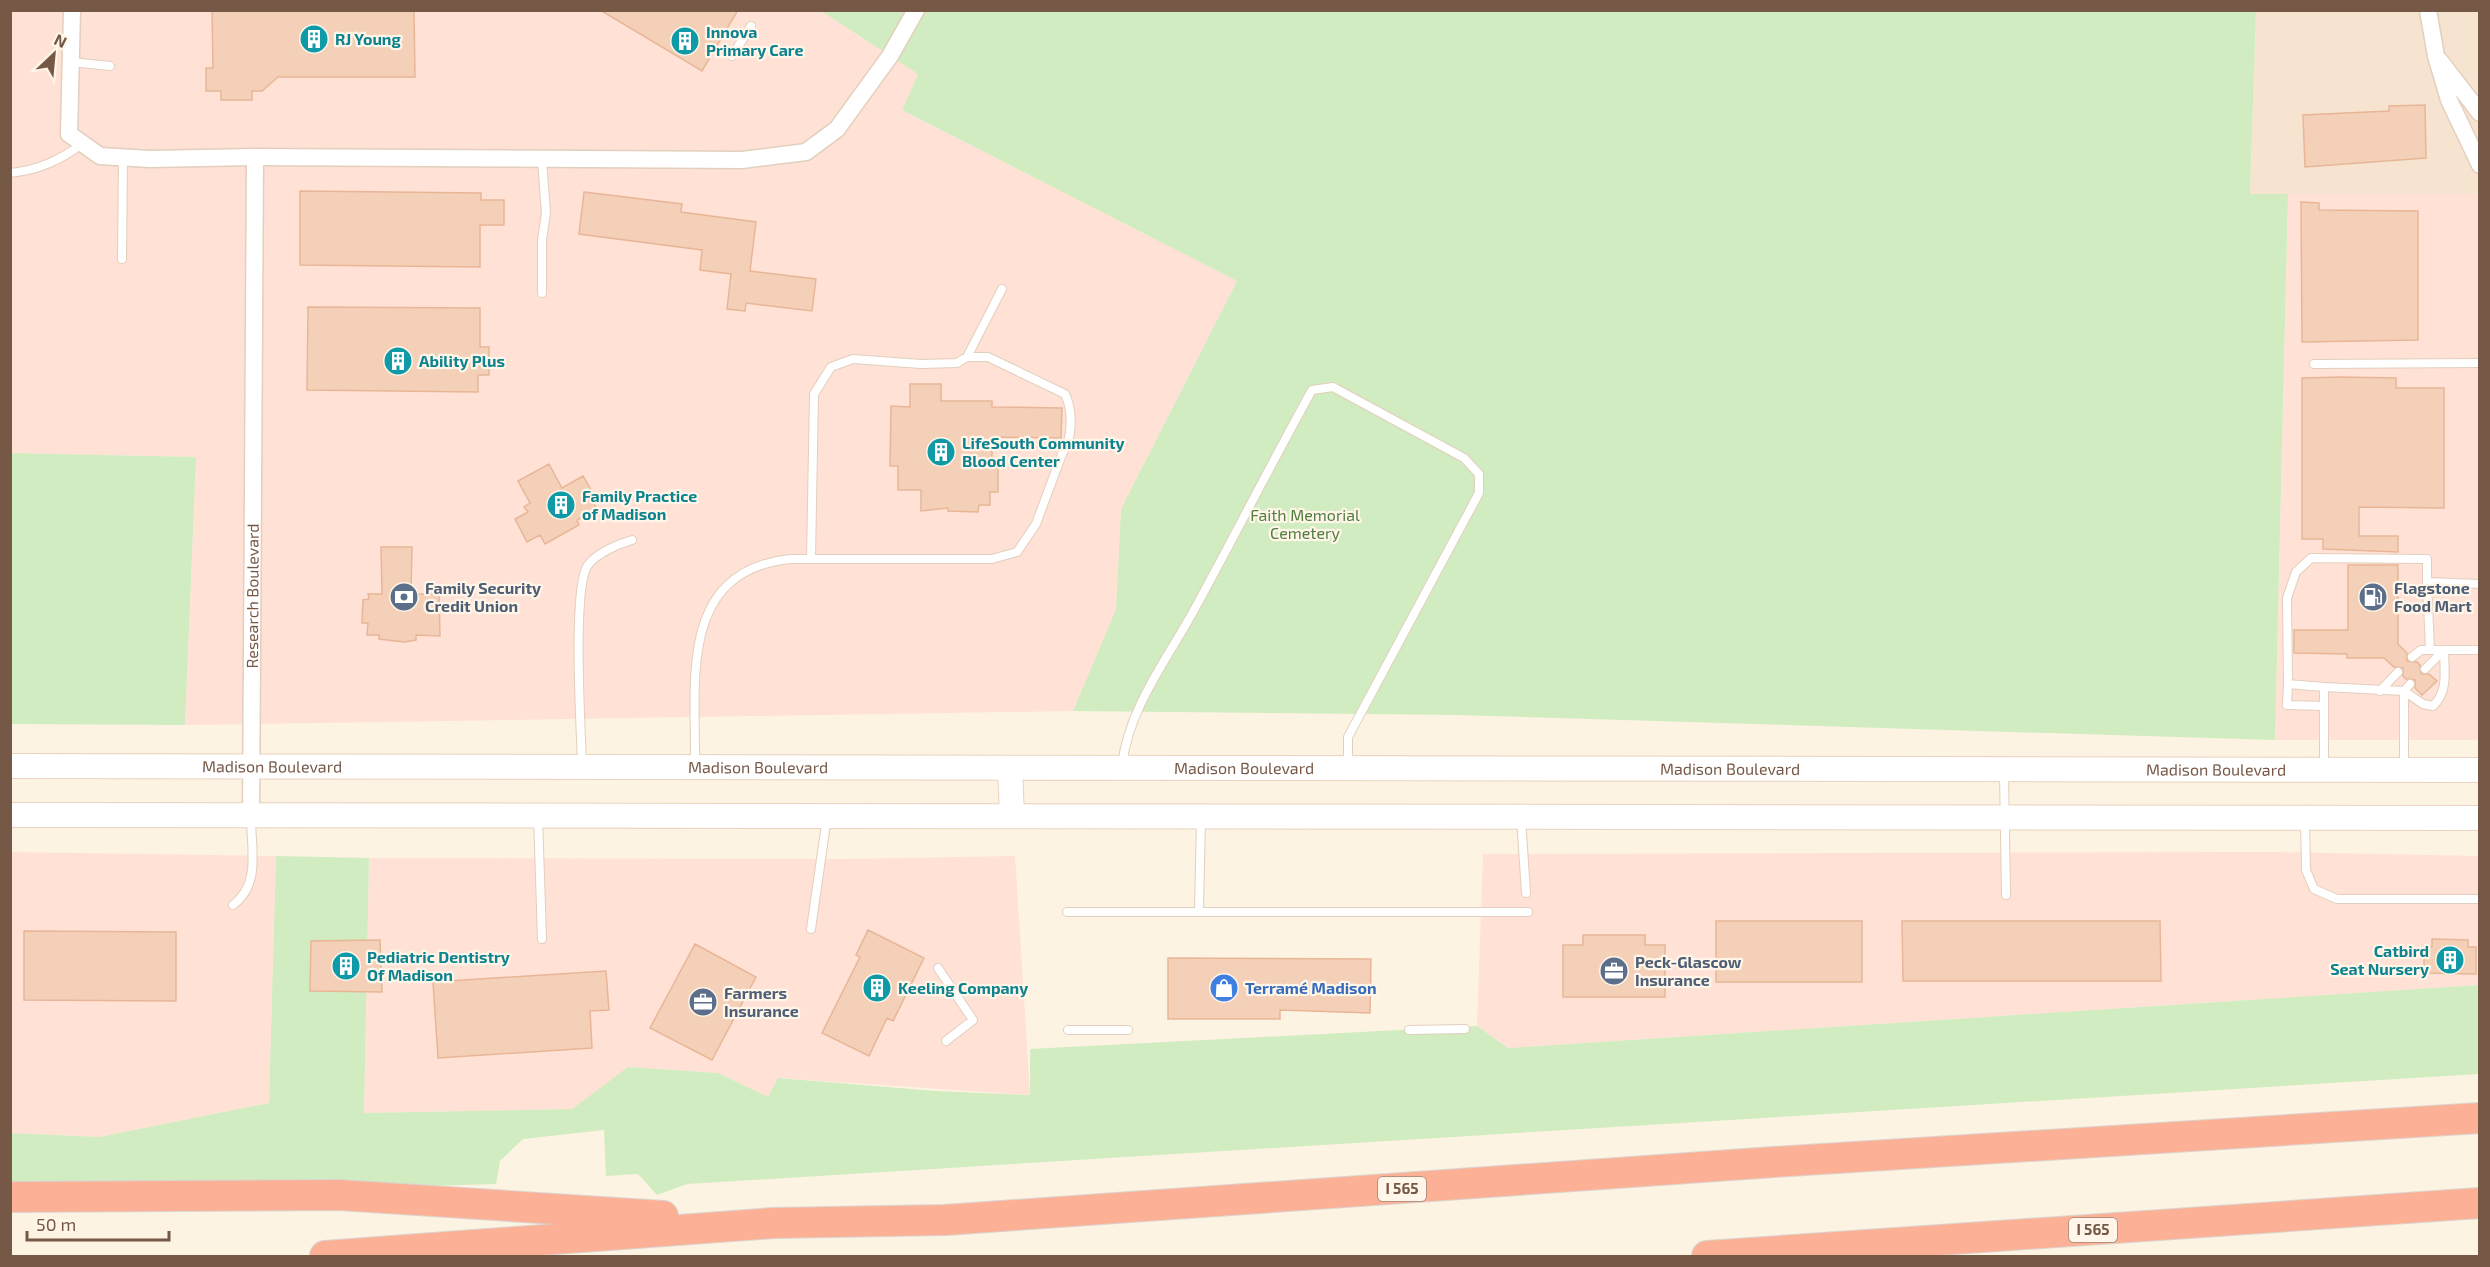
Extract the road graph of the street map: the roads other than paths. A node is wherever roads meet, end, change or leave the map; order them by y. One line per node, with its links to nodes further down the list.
1 (72, 10): 7 (street)
2 (916, 10): 13 (street)
3 (2428, 10): 6 (street)
4 (751, 26): 5 (lane)
5 (732, 56)
6 (2436, 56): 9 (street); 14 (street)
7 (71, 62): 8 (lane); 10 (street)
8 (110, 66)
9 (2480, 113)
10 (82, 144): 12 (street); 15 (lane)
11 (255, 157): 12 (street); 13 (street); 39 (street, Research Boulevard)
12 (123, 158): 16 (lane)
13 (542, 160): 18 (lane)
14 (2480, 165)
15 (10, 173)
16 (122, 259)
17 (1002, 289): 19 (lane)
18 (542, 293)
19 (967, 357): 23 (lane); 23 (lane)
20 (2480, 363): 21 (lane)
21 (2314, 364)
22 (632, 540): 40 (lane)
23 (811, 558): 41 (lane)
24 (2427, 582): 25 (lane); 26 (lane); 32 (lane)
25 (2480, 584)
26 (2430, 650): 27 (lane); 29 (lane)
27 (2444, 650): 28 (lane); 30 (lane); 36 (lane)
28 (2480, 651)
29 (2412, 657)
30 (2425, 669)
31 (2398, 672): 35 (lane)
32 (2288, 684): 34 (lane); 37 (lane)
33 (2410, 684): 36 (lane)
34 (2324, 687): 35 (lane); 37 (lane)
35 (2380, 691): 36 (lane)
36 (2403, 691): 47 (lane)
37 (2324, 706): 46 (lane)
38 (10, 766): 39 (main road, Madison Boulevard)
39 (251, 767): 40 (main road, Madison Boulevard); 50 (street, Research Boulevard)
40 (582, 767): 41 (main road, Madison Boulevard)
41 (695, 767): 42 (main road, Madison Boulevard)
42 (1010, 768): 43 (main road, Madison Boulevard); 53 (main road)
43 (1121, 768): 44 (main road, Madison Boulevard); 44 (lane)
44 (1348, 768): 45 (main road, Madison Boulevard)
45 (2004, 769): 46 (main road, Madison Boulevard); 56 (lane)
46 (2324, 770): 47 (main road, Madison Boulevard)
47 (2404, 770): 48 (main road, Madison Boulevard)
48 (2480, 770)
49 (10, 815): 50 (main road)
50 (251, 816): 51 (main road); 62 (lane)
51 (538, 816): 52 (main road); 67 (lane)
52 (827, 816): 53 (main road); 66 (lane)
53 (1012, 816): 54 (main road)
54 (1201, 816): 55 (main road); 64 (lane)
55 (1521, 817): 56 (main road); 59 (lane)
56 (2004, 817): 57 (main road); 60 (lane)
57 (2305, 818): 58 (main road); 61 (lane)
58 (2480, 818)
59 (1526, 893)
60 (2006, 896)
61 (2480, 899)
62 (233, 905)
63 (1067, 912): 64 (lane)
64 (1199, 912): 65 (lane)
65 (1528, 912)
66 (811, 929)
67 (542, 939)
68 (938, 968): 73 (lane)
69 (1465, 1029): 72 (lane)
70 (1068, 1030): 71 (lane)
71 (1128, 1030)
72 (1409, 1030)
73 (946, 1041)
74 (2480, 1118): 77 (highway, I 565)
75 (10, 1197): 77 (highway)
76 (2480, 1203): 79 (highway, I 565)
77 (774, 1223): 78 (highway, I 565)
78 (325, 1257)
79 (1707, 1257)

